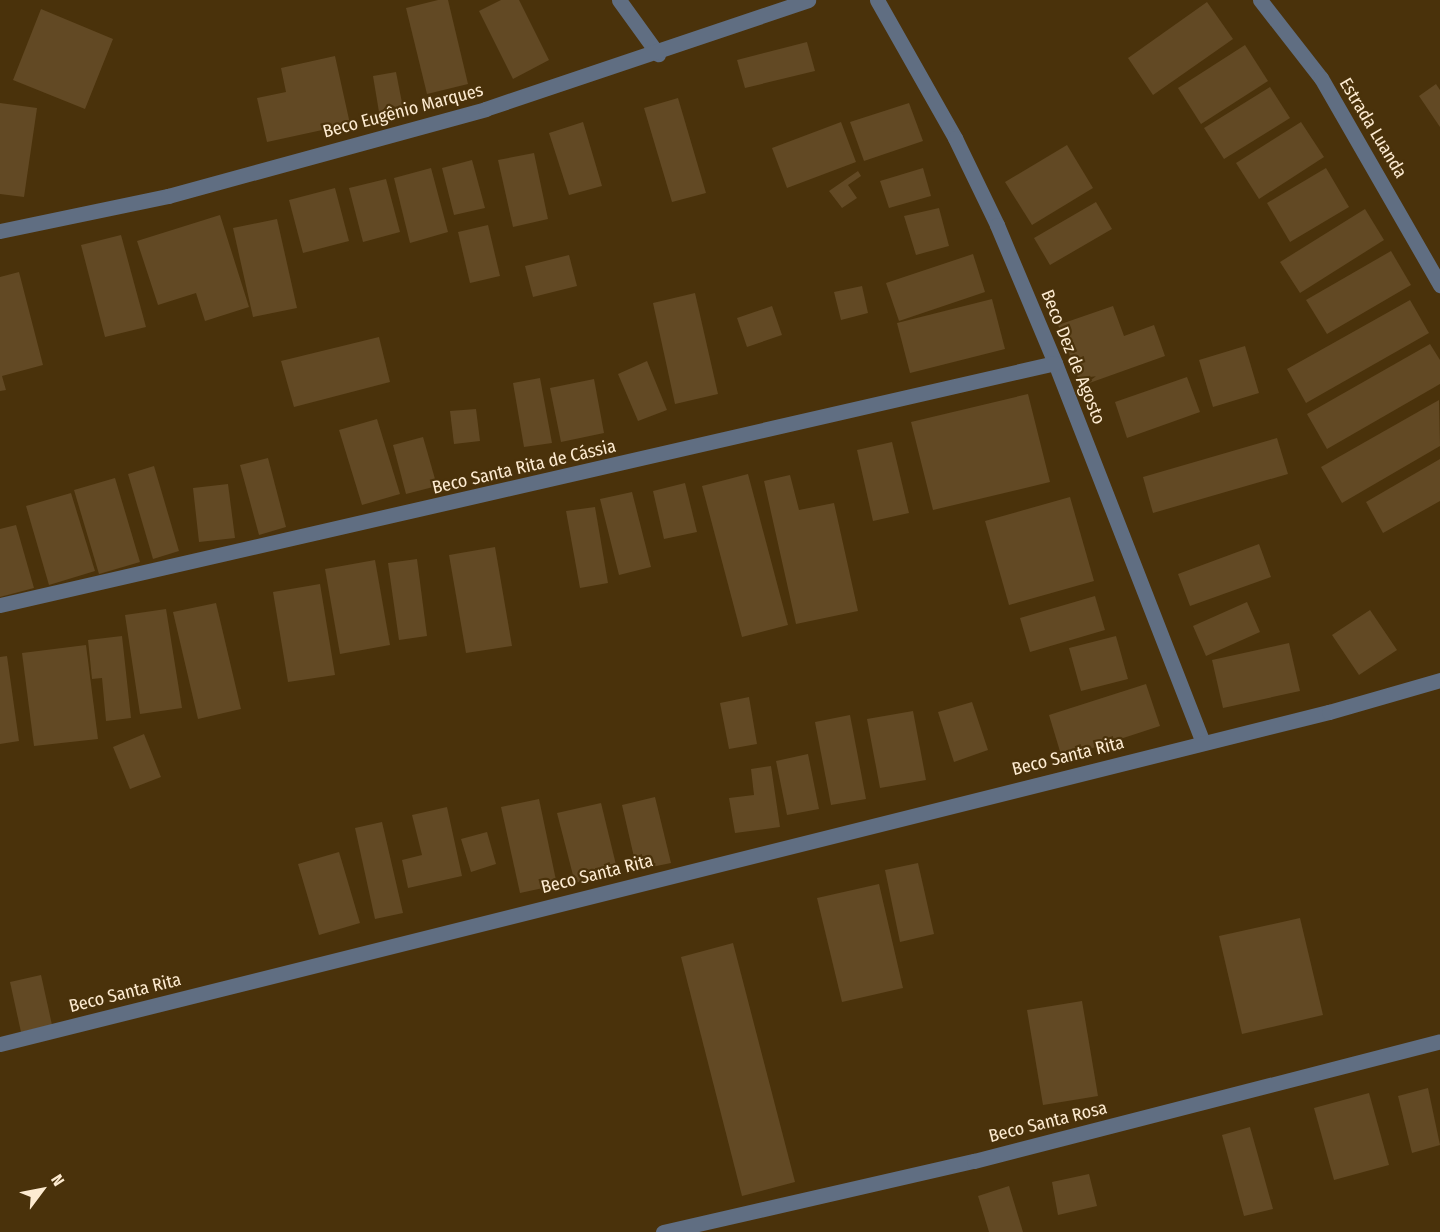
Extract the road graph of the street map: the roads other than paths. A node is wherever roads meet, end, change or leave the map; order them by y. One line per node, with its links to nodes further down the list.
1 (619, 0): 5 (street)
2 (808, 0): 5 (street, Beco Eugênio Marques)
3 (877, 0): 8 (street, Beco Dez de Agosto)
4 (1260, 0): 7 (street, Estrada Luanda)
5 (658, 54): 6 (street, Beco Eugênio Marques)
6 (0, 231)
7 (1440, 285)
8 (1055, 363): 9 (street, Beco Santa Rita de Cássia); 11 (street, Beco Dez de Agosto)
9 (0, 605)
10 (1440, 680): 11 (street, Beco Santa Rita)
11 (1203, 742): 13 (street, Beco Santa Rita)
12 (1440, 1041): 14 (street, Beco Santa Rosa)
13 (0, 1044)
14 (663, 1232)

